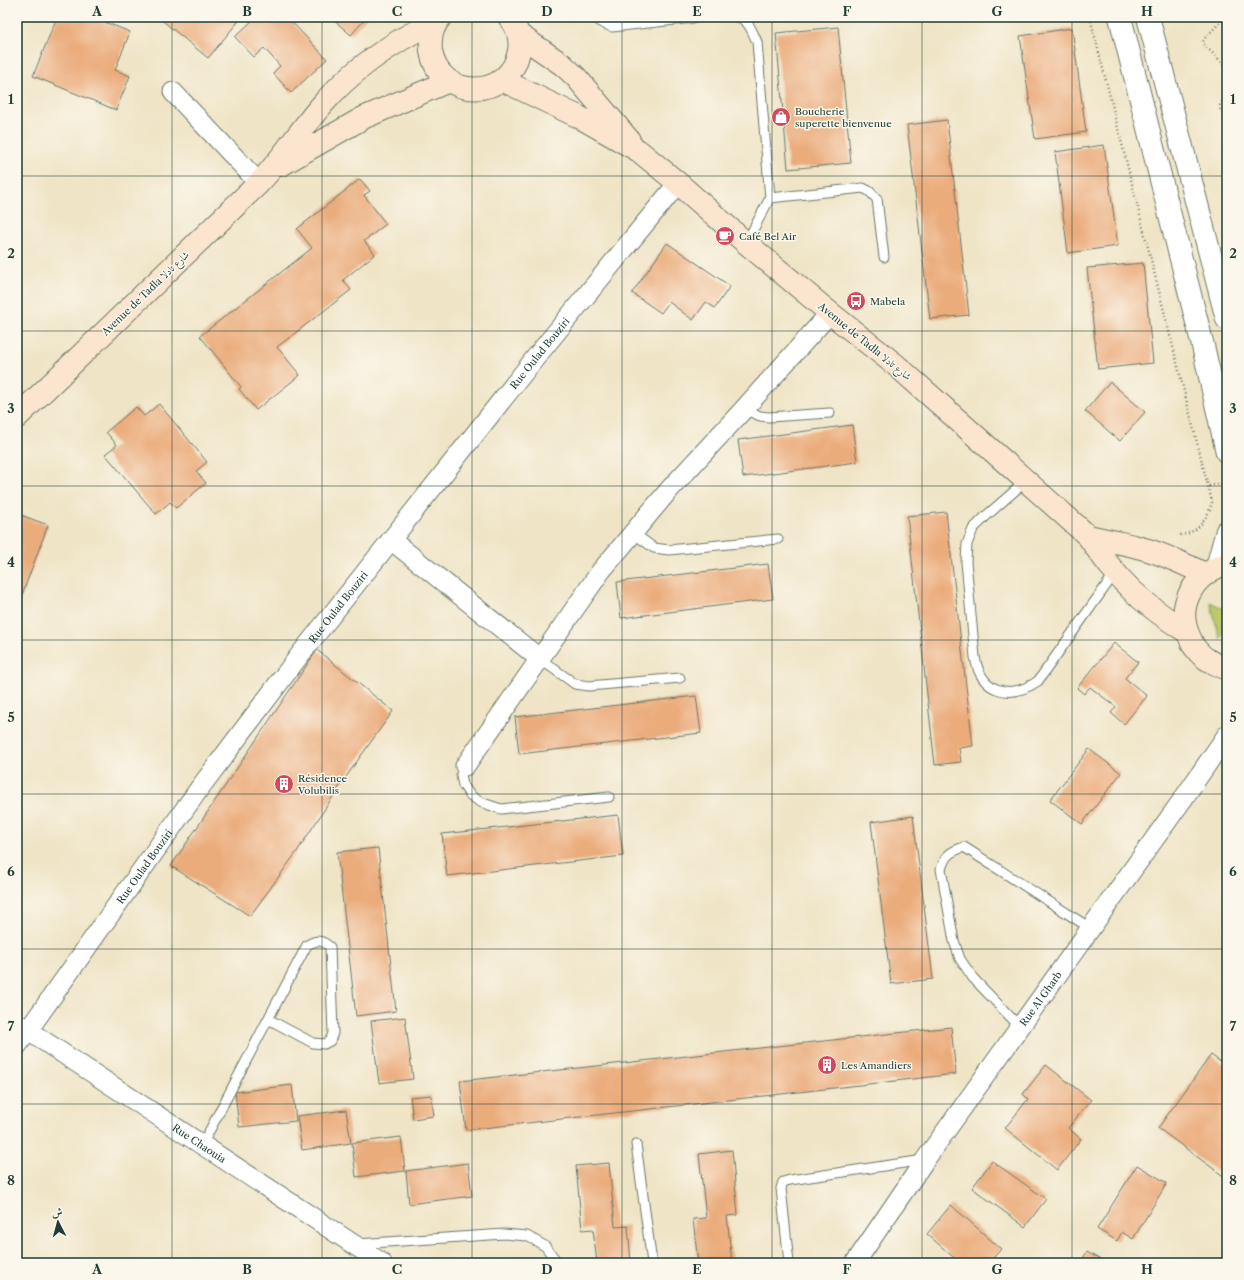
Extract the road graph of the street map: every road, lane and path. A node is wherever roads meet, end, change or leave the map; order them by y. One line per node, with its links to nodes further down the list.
1 (595, 17): 2 (lane)
2 (702, 17)
3 (737, 17): 19 (lane)
4 (1090, 17): 31 (path)
5 (1120, 17): 24 (street)
6 (1148, 17): 23 (street)
7 (1225, 17): 10 (path)
8 (439, 18): 12 (main road); 17 (main road, Avenue de Tadla شارع تادلا)
9 (514, 25): 11 (main road); 16 (main road, Avenue de Tadla شارع تادلا)
10 (1227, 67)
11 (502, 80): 12 (main road); 16 (main road, Avenue de Tadla شارع تادلا)
12 (450, 82): 17 (main road, Avenue de Tadla شارع تادلا)
13 (173, 92): 17 (street)
14 (1227, 95): 15 (path)
15 (1227, 118)
16 (638, 151): 18 (main road, Avenue de Tadla شارع تادلا)
17 (266, 176): 27 (main road, Avenue de Tadla شارع تادلا)
18 (678, 183): 20 (main road, Avenue de Tadla شارع تادلا); 37 (street, Rue Oulad Bouziri)
19 (770, 198): 20 (lane); 21 (lane)
20 (746, 242): 22 (main road, Avenue de Tadla شارع تادلا)
21 (884, 257)
22 (830, 313): 25 (street); 29 (main road, Avenue de Tadla شارع تادلا)
23 (1227, 319)
24 (1220, 386): 28 (street)
25 (744, 409): 26 (lane); 33 (street)
26 (830, 413)
27 (17, 417)
28 (1227, 452)
29 (1026, 481): 35 (main road, Avenue de Tadla شارع تادلا); 39 (lane)
30 (1227, 482): 31 (path)
31 (1209, 486): 34 (path)
32 (1227, 531): 38 (street)
33 (633, 533): 36 (lane); 41 (street)
34 (1175, 535)
35 (1088, 536): 38 (main road); 39 (main road, Avenue de Tadla شارع تادلا)
36 (778, 539)
37 (391, 540): 41 (street); 49 (street, Rue Oulad Bouziri)
38 (1216, 568): 40 (main road)
39 (1115, 573): 40 (main road, Avenue de Tadla شارع تادلا)
40 (1187, 632): 42 (main road)
41 (540, 660): 43 (lane); 45 (street)
42 (1227, 669)
43 (680, 678)
44 (1227, 735): 47 (street, Rue Al Gharb)
45 (465, 766): 46 (lane)
46 (609, 797)
47 (1090, 928): 50 (street, Rue Al Gharb); 50 (lane)
48 (268, 1019): 48 (lane); 53 (lane)
49 (22, 1026): 51 (street, Rue Oulad Bouziri); 53 (street, Rue Chaouia)
50 (1020, 1027): 54 (street, Rue Al Gharb)
51 (17, 1046)
52 (636, 1144): 58 (lane)
53 (202, 1145): 55 (street, Rue Chaouia)
54 (925, 1160): 59 (lane); 60 (street, Rue Al Gharb)
55 (355, 1244): 56 (street, Rue Chaouia); 57 (lane)
56 (382, 1263)
57 (558, 1263)
58 (652, 1263)
59 (789, 1263)
60 (855, 1263)

